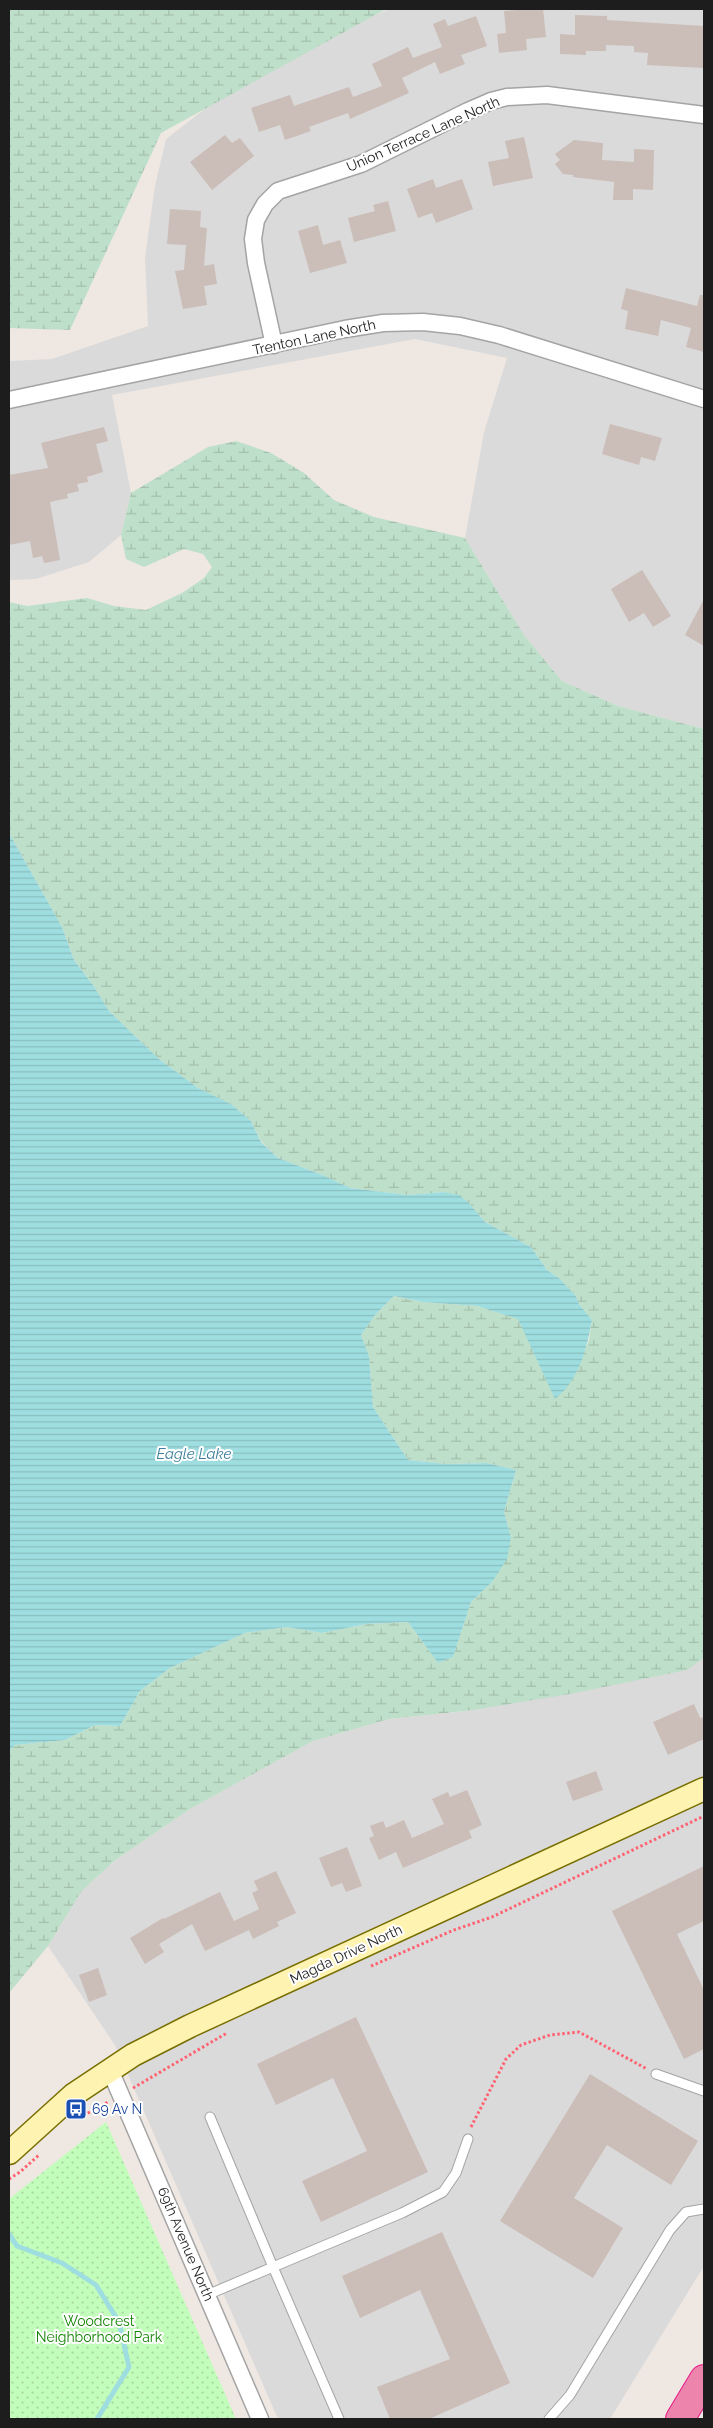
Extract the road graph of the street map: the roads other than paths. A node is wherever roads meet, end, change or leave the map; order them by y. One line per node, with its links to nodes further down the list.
1 (704, 115): 2 (street, Union Terrace Lane North)
2 (274, 345): 3 (street, Trenton Lane North); 4 (street, Trenton Lane North)
3 (704, 399)
4 (9, 400)
5 (704, 1789): 6 (street, Magda Drive North)
6 (110, 2070): 11 (street, Magda Drive North); 14 (street, 69th Avenue North)
7 (656, 2074): 8 (lane)
8 (704, 2091)
9 (210, 2117): 13 (lane)
10 (468, 2139): 13 (lane)
11 (13, 2146)
12 (704, 2209): 18 (lane)
13 (273, 2267): 14 (lane); 17 (lane)
14 (207, 2295): 16 (street, 69th Avenue North)
15 (704, 2379): 19 (highway)
16 (260, 2419)
17 (339, 2419)
18 (549, 2419)
19 (680, 2419)

